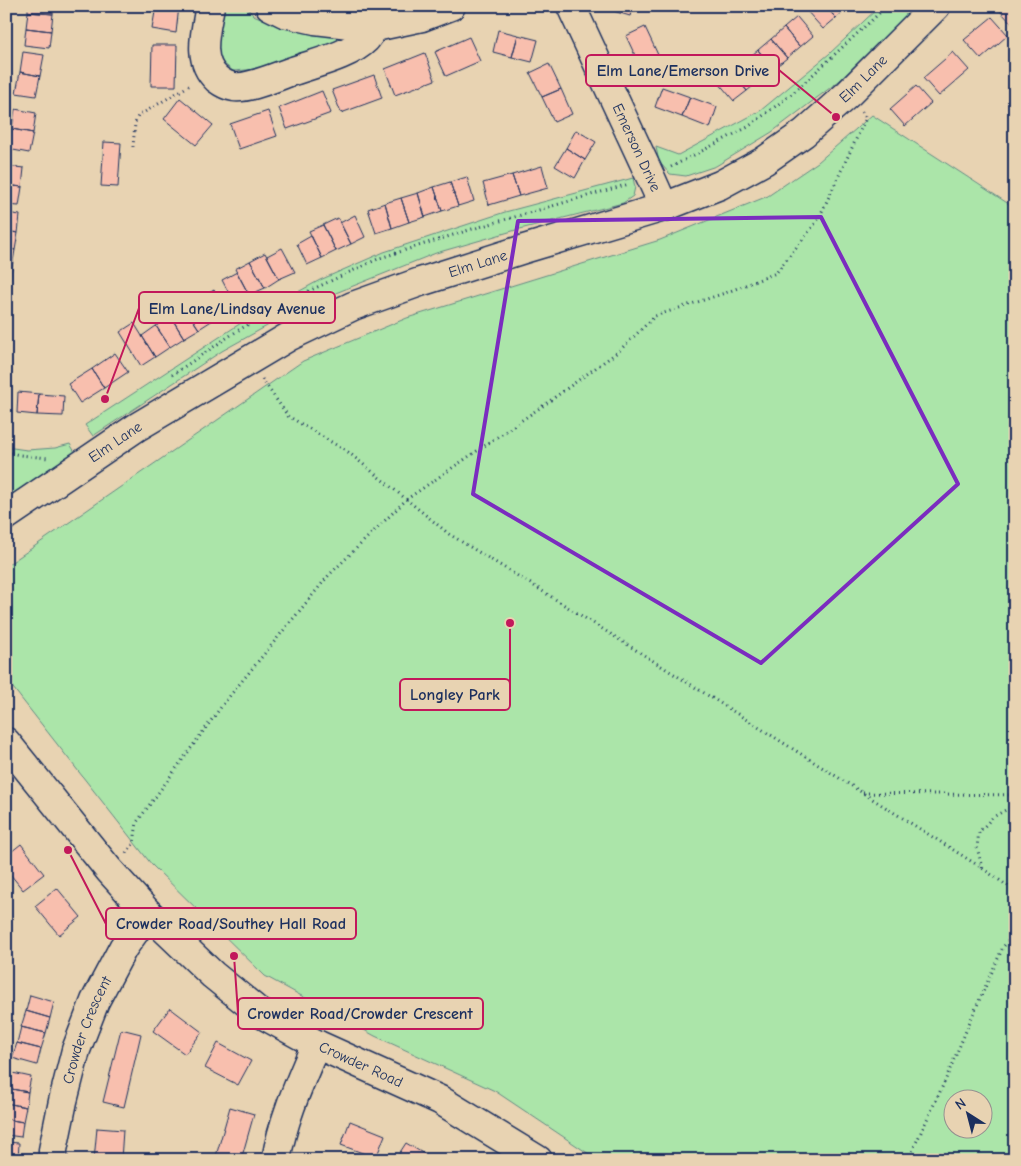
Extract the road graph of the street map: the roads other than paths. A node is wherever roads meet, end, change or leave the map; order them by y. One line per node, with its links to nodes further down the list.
1 (210, 6): 7 (street)
2 (270, 6): 7 (street)
3 (451, 6): 6 (street)
4 (571, 6): 8 (street, Emerson Drive)
5 (936, 6): 8 (street, Elm Lane)
6 (422, 12): 7 (street)
7 (375, 26)
8 (664, 207): 9 (street, Elm Lane)
9 (6, 516)
10 (10, 755): 11 (street, Crowder Road)
11 (148, 913): 12 (street, Crowder Road); 14 (street, Crowder Crescent)
12 (316, 1044): 13 (street, Crowder Road); 15 (street)
13 (527, 1157)
14 (53, 1160)
15 (276, 1160)

